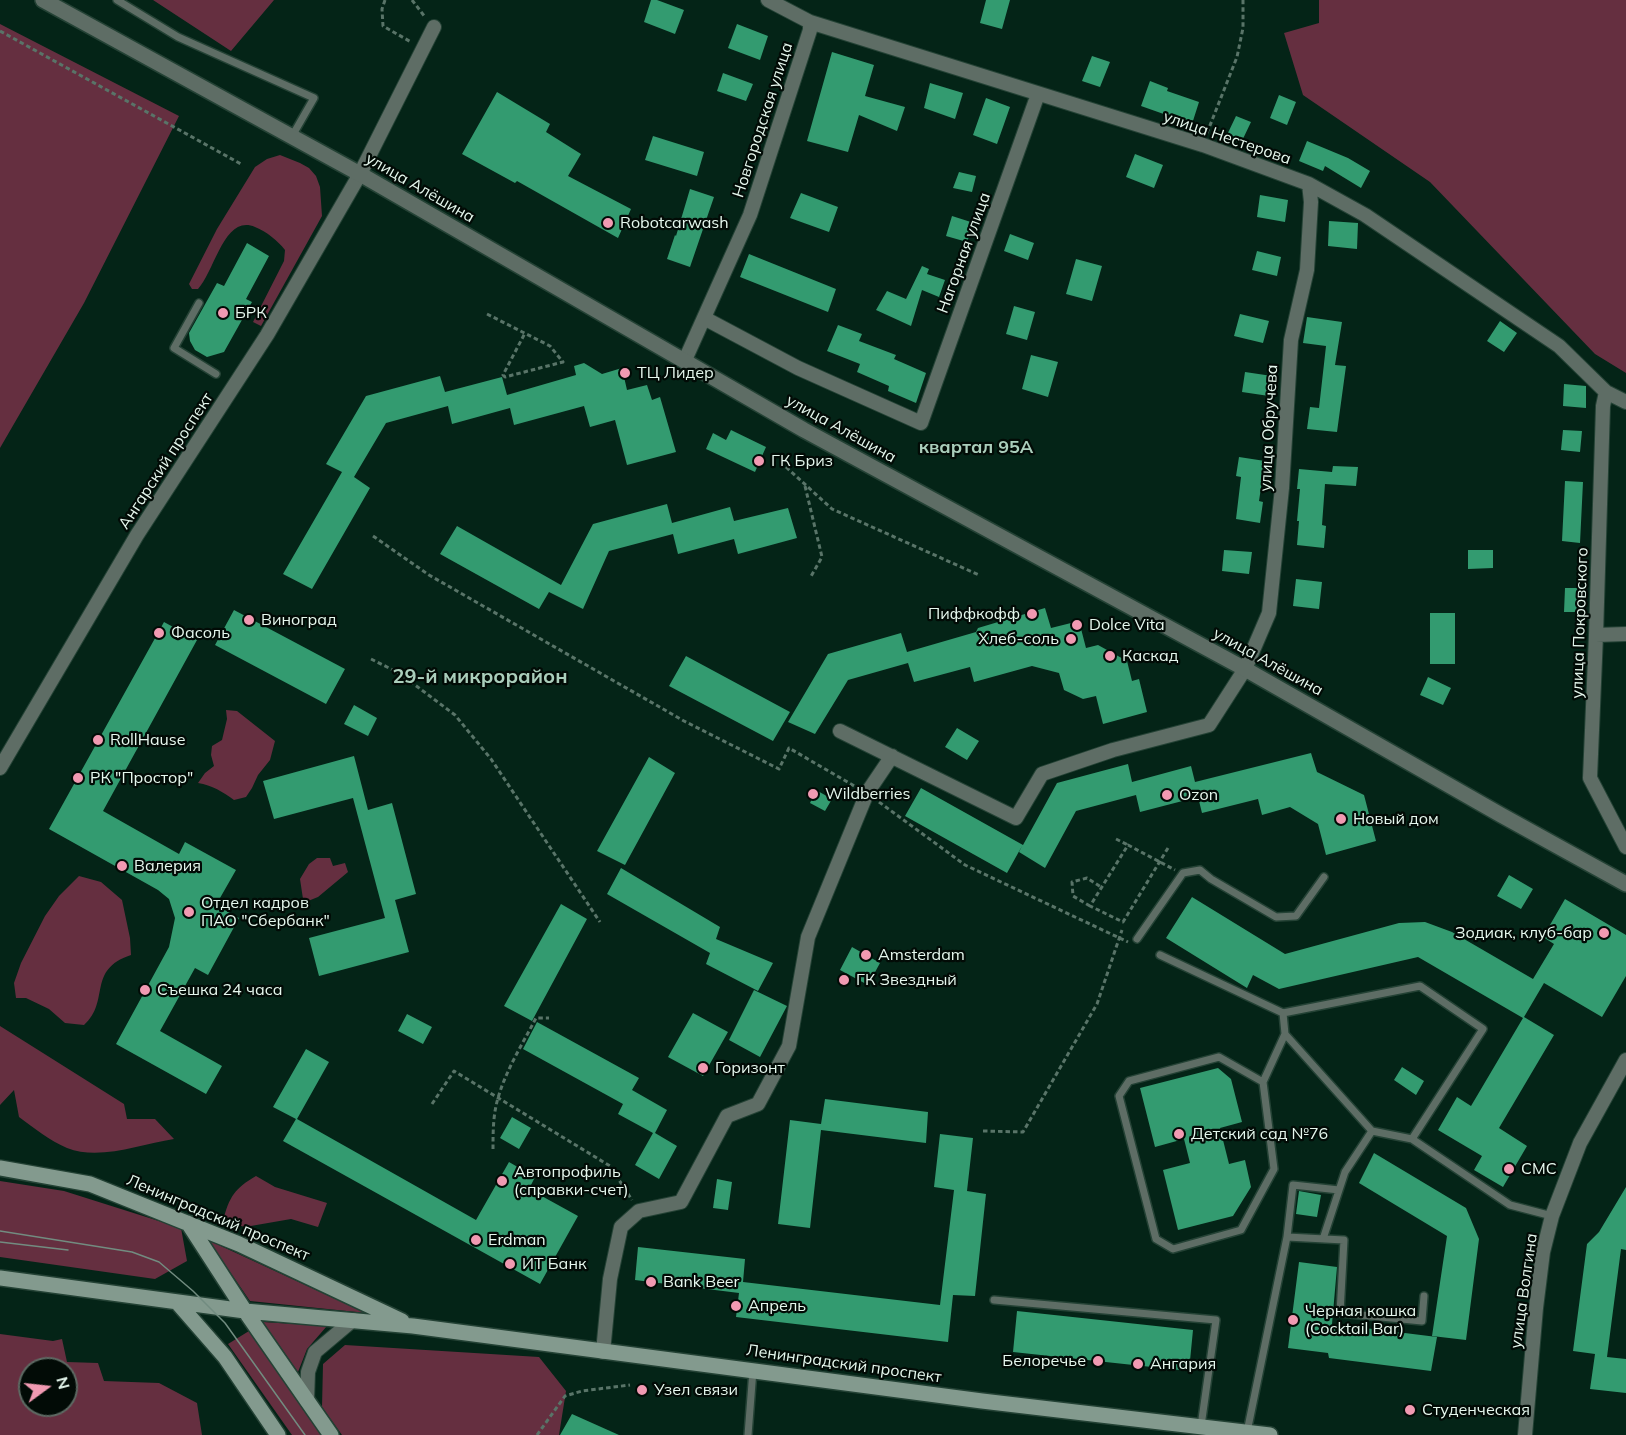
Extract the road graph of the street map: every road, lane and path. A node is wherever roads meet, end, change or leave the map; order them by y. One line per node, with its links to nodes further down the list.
1 (43, 0): 12 (street, улица Алёшина)
2 (117, 0): 12 (lane)
3 (385, 0): 10 (path)
4 (412, 0): 8 (path)
5 (768, 0): 7 (street, улица Нестерова)
6 (1243, 0): 13 (path)
7 (810, 22): 11 (street, улица Нестерова); 19 (street, Новгородская улица)
8 (434, 27): 15 (street, Ангарский проспект)
9 (0, 31): 14 (path)
10 (414, 43)
11 (1038, 94): 13 (street, улица Нестерова); 19 (street, Нагорная улица)
12 (291, 138): 15 (street, улица Алёшина)
13 (1203, 145): 16 (street, улица Нестерова)
14 (241, 164)
15 (360, 174): 21 (street, улица Алёшина); 36 (street, Ангарский проспект)
16 (1309, 184): 23 (street, улица Нестерова); 33 (street, улица Обручева)
17 (199, 303): 22 (lane)
18 (487, 314): 20 (path)
19 (704, 318): 21 (street, Новгородская улица)
20 (525, 333): 20 (path)
21 (685, 360): 33 (street, улица Алёшина)
22 (216, 374)
23 (1606, 393): 24 (street, улица Нестерова); 31 (street, улица Покровского)
24 (1626, 402)
25 (786, 466): 26 (path)
26 (805, 484): 28 (path); 29 (path)
27 (373, 536): 37 (path)
28 (979, 575)
29 (810, 578)
30 (1626, 634): 31 (street)
31 (1596, 635): 40 (street, улица Покровского)
32 (371, 659): 48 (path)
33 (1245, 669): 35 (street, улица Обручева); 45 (street, улица Алёшина)
34 (840, 731): 35 (street)
35 (892, 756): 37 (street)
36 (0, 768)
37 (867, 793): 50 (path); 66 (street)
38 (1116, 839): 39 (path)
39 (1128, 845): 42 (path); 46 (path)
40 (1626, 847)
41 (1168, 848): 42 (path)
42 (1160, 862): 43 (path); 47 (path)
43 (1176, 871)
44 (1324, 877): 51 (lane)
45 (1626, 884)
46 (1101, 887): 47 (path); 47 (path)
47 (1090, 906)
48 (600, 922)
49 (1122, 930): 50 (path)
50 (1119, 938): 51 (path); 60 (path)
51 (1135, 942)
52 (1160, 955): 53 (lane)
53 (1283, 1013): 55 (lane); 62 (lane)
54 (549, 1018): 58 (path)
55 (1285, 1034): 57 (lane); 61 (lane)
56 (1626, 1060): 67 (street, улица Волгина)
57 (1263, 1082): 57 (lane)
58 (498, 1099): 59 (path); 63 (path); 66 (path)
59 (432, 1104)
60 (983, 1131)
61 (1372, 1131): 62 (lane); 65 (lane)
62 (1412, 1139): 67 (lane)
63 (493, 1149)
64 (0, 1168): 68 (main road, Ленинградский проспект)
65 (1339, 1190): 69 (lane); 70 (lane)
66 (639, 1211): 78 (street)
67 (1552, 1216): 89 (street, улица Волгина)
68 (188, 1223): 75 (main road); 77 (main road, Ленинградский проспект)
69 (1287, 1237): 70 (lane); 83 (lane)
70 (1323, 1239): 72 (lane)
71 (0, 1278): 74 (main road, Ленинградский проспект)
72 (1424, 1296)
73 (994, 1300): 82 (lane)
74 (177, 1302): 75 (main road, Ленинградский проспект); 84 (main road)
75 (245, 1311): 76 (main road, Ленинградский проспект); 81 (main road)
76 (354, 1320): 77 (main road, Ленинградский проспект); 81 (street)
77 (413, 1326): 78 (main road, Ленинградский проспект)
78 (603, 1352): 79 (main road, Ленинградский проспект)
79 (753, 1370): 82 (main road, Ленинградский проспект); 87 (lane)
80 (630, 1385): 86 (path)
81 (307, 1401): 85 (main road)
82 (1201, 1426): 83 (main road, Ленинградский проспект)
83 (1247, 1434): 88 (main road, Ленинградский проспект)
84 (279, 1435)
85 (331, 1435)
86 (537, 1435)
87 (748, 1435)
88 (1270, 1435)
89 (1525, 1435)

